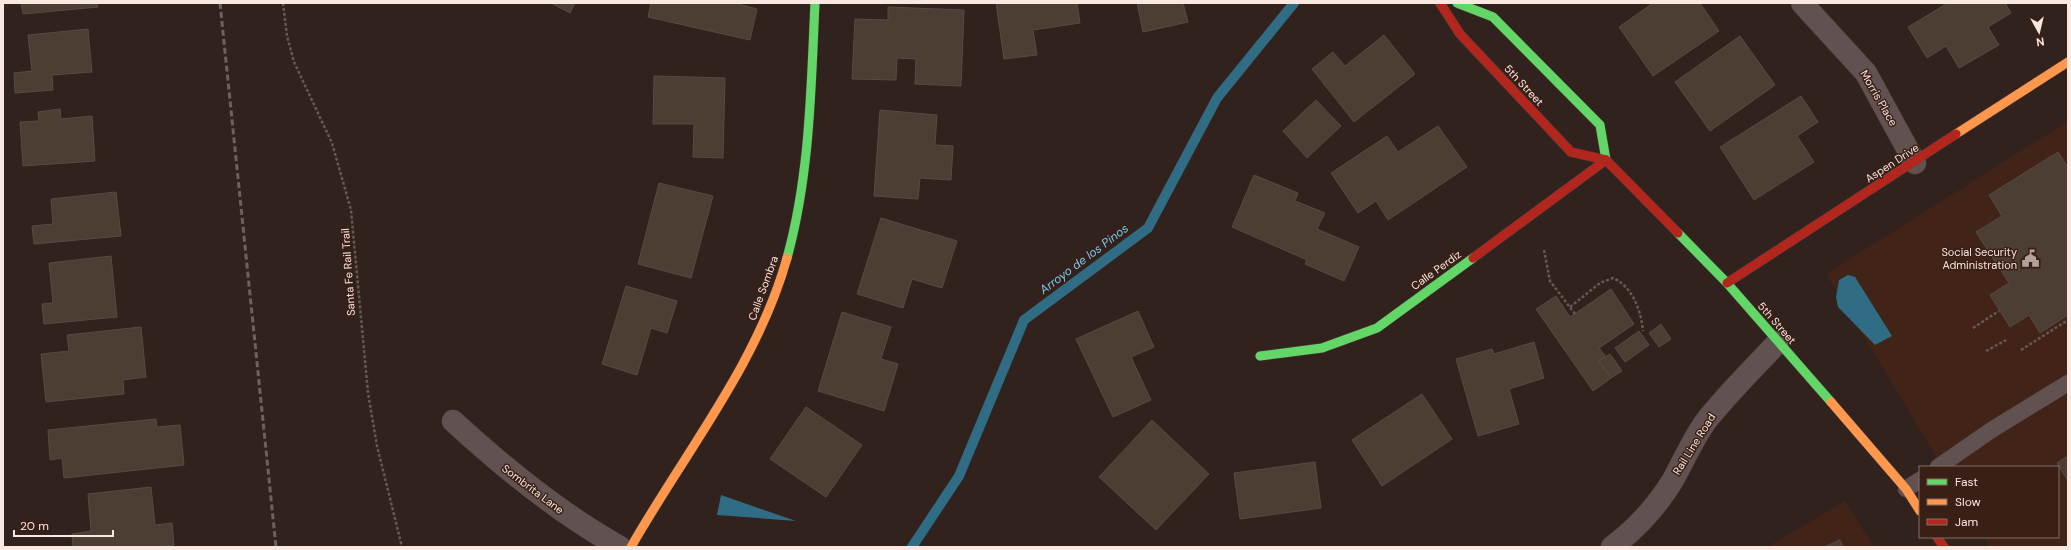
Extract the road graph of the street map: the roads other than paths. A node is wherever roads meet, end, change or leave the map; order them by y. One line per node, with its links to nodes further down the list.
1 (815, 3): 19 (street, Calle Sombra)
2 (1440, 3): 6 (street, 5th Street)
3 (1457, 3): 6 (street)
4 (1802, 3): 7 (street, Morris Place)
5 (2068, 62): 7 (street, Aspen Drive)
6 (1606, 160): 8 (street, 5th Street); 10 (street, Calle Perdiz)
7 (1915, 163): 8 (street, Aspen Drive)
8 (1727, 283): 9 (street, 5th Street)
9 (1778, 342): 15 (street, 5th Street); 20 (street, Rail Line Road)
10 (1260, 356)
11 (2068, 382): 13 (lane)
12 (453, 421): 18 (street, Sombrita Lane)
13 (1939, 466)
14 (1919, 481): 15 (lane)
15 (1906, 490): 16 (street, 5th Street)
16 (1919, 510)
17 (1938, 538): 21 (street)
18 (620, 547)
19 (631, 547)
20 (1612, 547)
21 (1944, 547)

